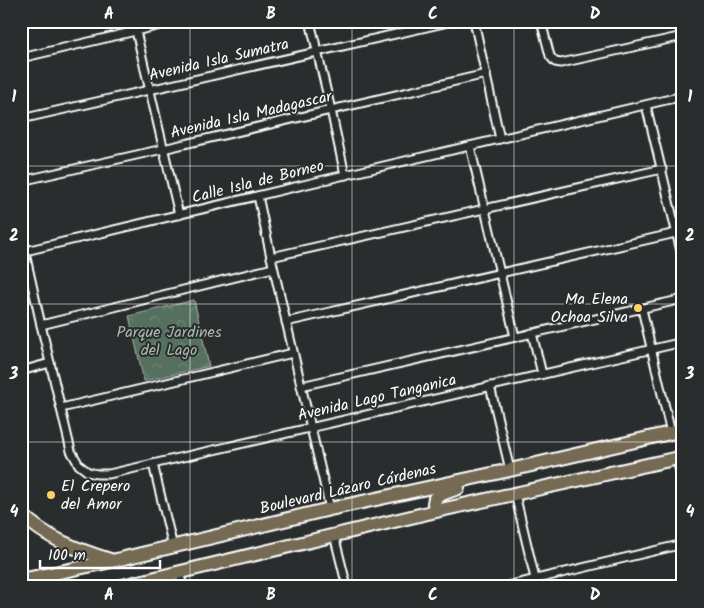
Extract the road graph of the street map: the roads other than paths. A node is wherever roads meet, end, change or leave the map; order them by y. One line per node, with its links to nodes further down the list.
1 (178, 21): 6 (street)
2 (310, 21): 9 (street)
3 (453, 21): 9 (street, Avenida Isla Sumatra)
4 (474, 21): 11 (street)
5 (541, 21): 8 (street)
6 (170, 22): 7 (street)
7 (136, 31): 10 (street); 12 (street)
8 (683, 36)
9 (317, 52): 12 (street, Avenida Isla Sumatra); 15 (street)
10 (21, 58)
11 (486, 74): 15 (street, Avenida Isla Madagascar); 17 (street)
12 (150, 90): 16 (street, Avenida Isla Sumatra); 19 (street)
13 (683, 96): 14 (street, Calle Isla de Borneo)
14 (646, 105): 17 (street, Calle Isla de Borneo); 20 (street)
15 (331, 110): 19 (street, Avenida Isla Madagascar); 21 (street)
16 (21, 119)
17 (500, 138): 18 (street, Calle Isla de Borneo)
18 (470, 146): 21 (street, Calle Isla de Borneo); 24 (street)
19 (164, 149): 22 (street, Avenida Isla Madagascar); 25 (street)
20 (662, 169): 24 (street); 26 (street)
21 (345, 175): 23 (street, Calle Isla de Borneo)
22 (21, 181)
23 (258, 196): 25 (street, Calle Isla de Borneo); 29 (street)
24 (486, 209): 29 (street); 32 (street)
25 (179, 215): 28 (street, Calle Isla de Borneo)
26 (676, 233): 30 (street); 32 (street)
27 (21, 235): 28 (street)
28 (23, 252): 36 (street)
29 (271, 257): 31 (street)
30 (683, 260)
31 (273, 268): 35 (street); 36 (street)
32 (499, 274): 35 (street); 38 (street)
33 (683, 299): 34 (street)
34 (642, 309): 37 (street); 40 (street)
35 (286, 322): 41 (street)
36 (41, 325): 42 (street)
37 (532, 333): 38 (street); 44 (street)
38 (515, 337): 45 (street)
39 (683, 342): 40 (street, Avenida Lago Tanganica)
40 (651, 349): 44 (street, Avenida Lago Tanganica); 49 (street)
41 (293, 353): 45 (street); 47 (street)
42 (50, 364): 43 (street); 47 (street)
43 (21, 371)
44 (542, 374): 46 (street, Avenida Lago Tanganica)
45 (301, 386): 48 (street)
46 (490, 386): 48 (street, Avenida Lago Tanganica); 52 (street)
47 (61, 408): 51 (street, Avenida Lago Tanganica)
48 (311, 427): 51 (street, Avenida Lago Tanganica); 56 (street)
49 (677, 432): 52 (highway, Boulevard Lázaro Cárdenas)
50 (680, 458): 54 (street); 55 (highway)
51 (154, 464): 61 (street)
52 (510, 470): 53 (highway, Boulevard Lázaro Cárdenas)
53 (492, 474): 56 (highway, Boulevard Lázaro Cárdenas); 57 (highway)
54 (683, 485)
55 (514, 494): 57 (highway); 65 (street)
56 (330, 509): 61 (highway, Boulevard Lázaro Cárdenas)
57 (436, 511): 59 (highway)
58 (21, 514): 62 (highway)
59 (334, 535): 63 (highway); 69 (street)
60 (683, 544): 65 (street)
61 (172, 547): 62 (highway, Boulevard Lázaro Cárdenas)
62 (112, 561): 64 (highway, Boulevard Lázaro Cárdenas)
63 (179, 572): 66 (highway); 68 (street)
64 (21, 580)
65 (536, 583): 70 (street)
66 (130, 585): 67 (highway)
67 (118, 587)
68 (183, 587)
69 (347, 587)
70 (503, 587)

